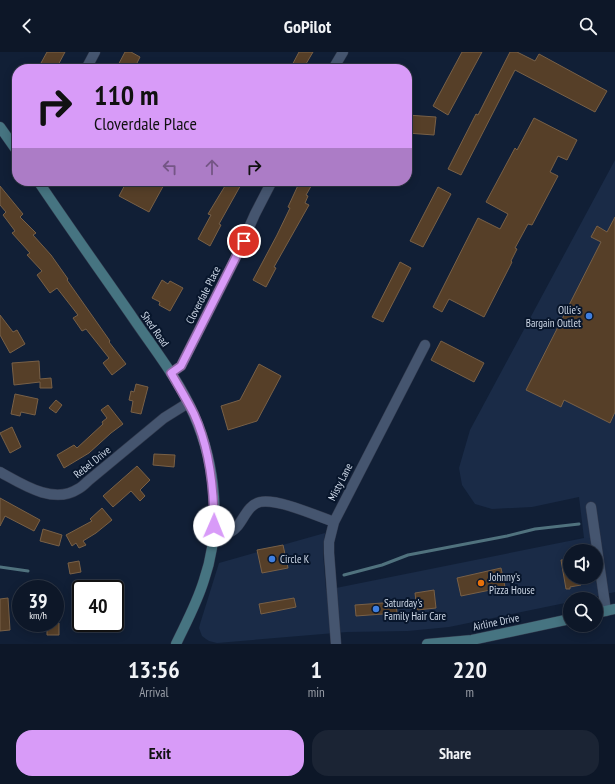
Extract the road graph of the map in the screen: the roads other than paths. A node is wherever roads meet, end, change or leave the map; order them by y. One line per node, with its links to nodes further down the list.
1 (95, 52): 3 (street)
2 (343, 52): 4 (street)
3 (89, 64)
4 (336, 64)
5 (0, 127): 6 (street)
6 (12, 144)
7 (41, 186): 10 (street, Shed Road)
8 (269, 186): 10 (street, Cloverdale Place)
9 (425, 345): 14 (street, Misty Lane)
10 (171, 373): 11 (street, Shed Road)
11 (188, 402): 12 (street, Rebel Drive); 15 (street, Shed Road)
12 (0, 472)
13 (591, 507): 16 (street)
14 (334, 522): 15 (street); 19 (street, Misty Lane)
15 (213, 534): 18 (street, Shed Road)
16 (606, 611)
17 (563, 620): 20 (street, Airline Drive)
18 (176, 644)
19 (336, 644)
20 (427, 644)

